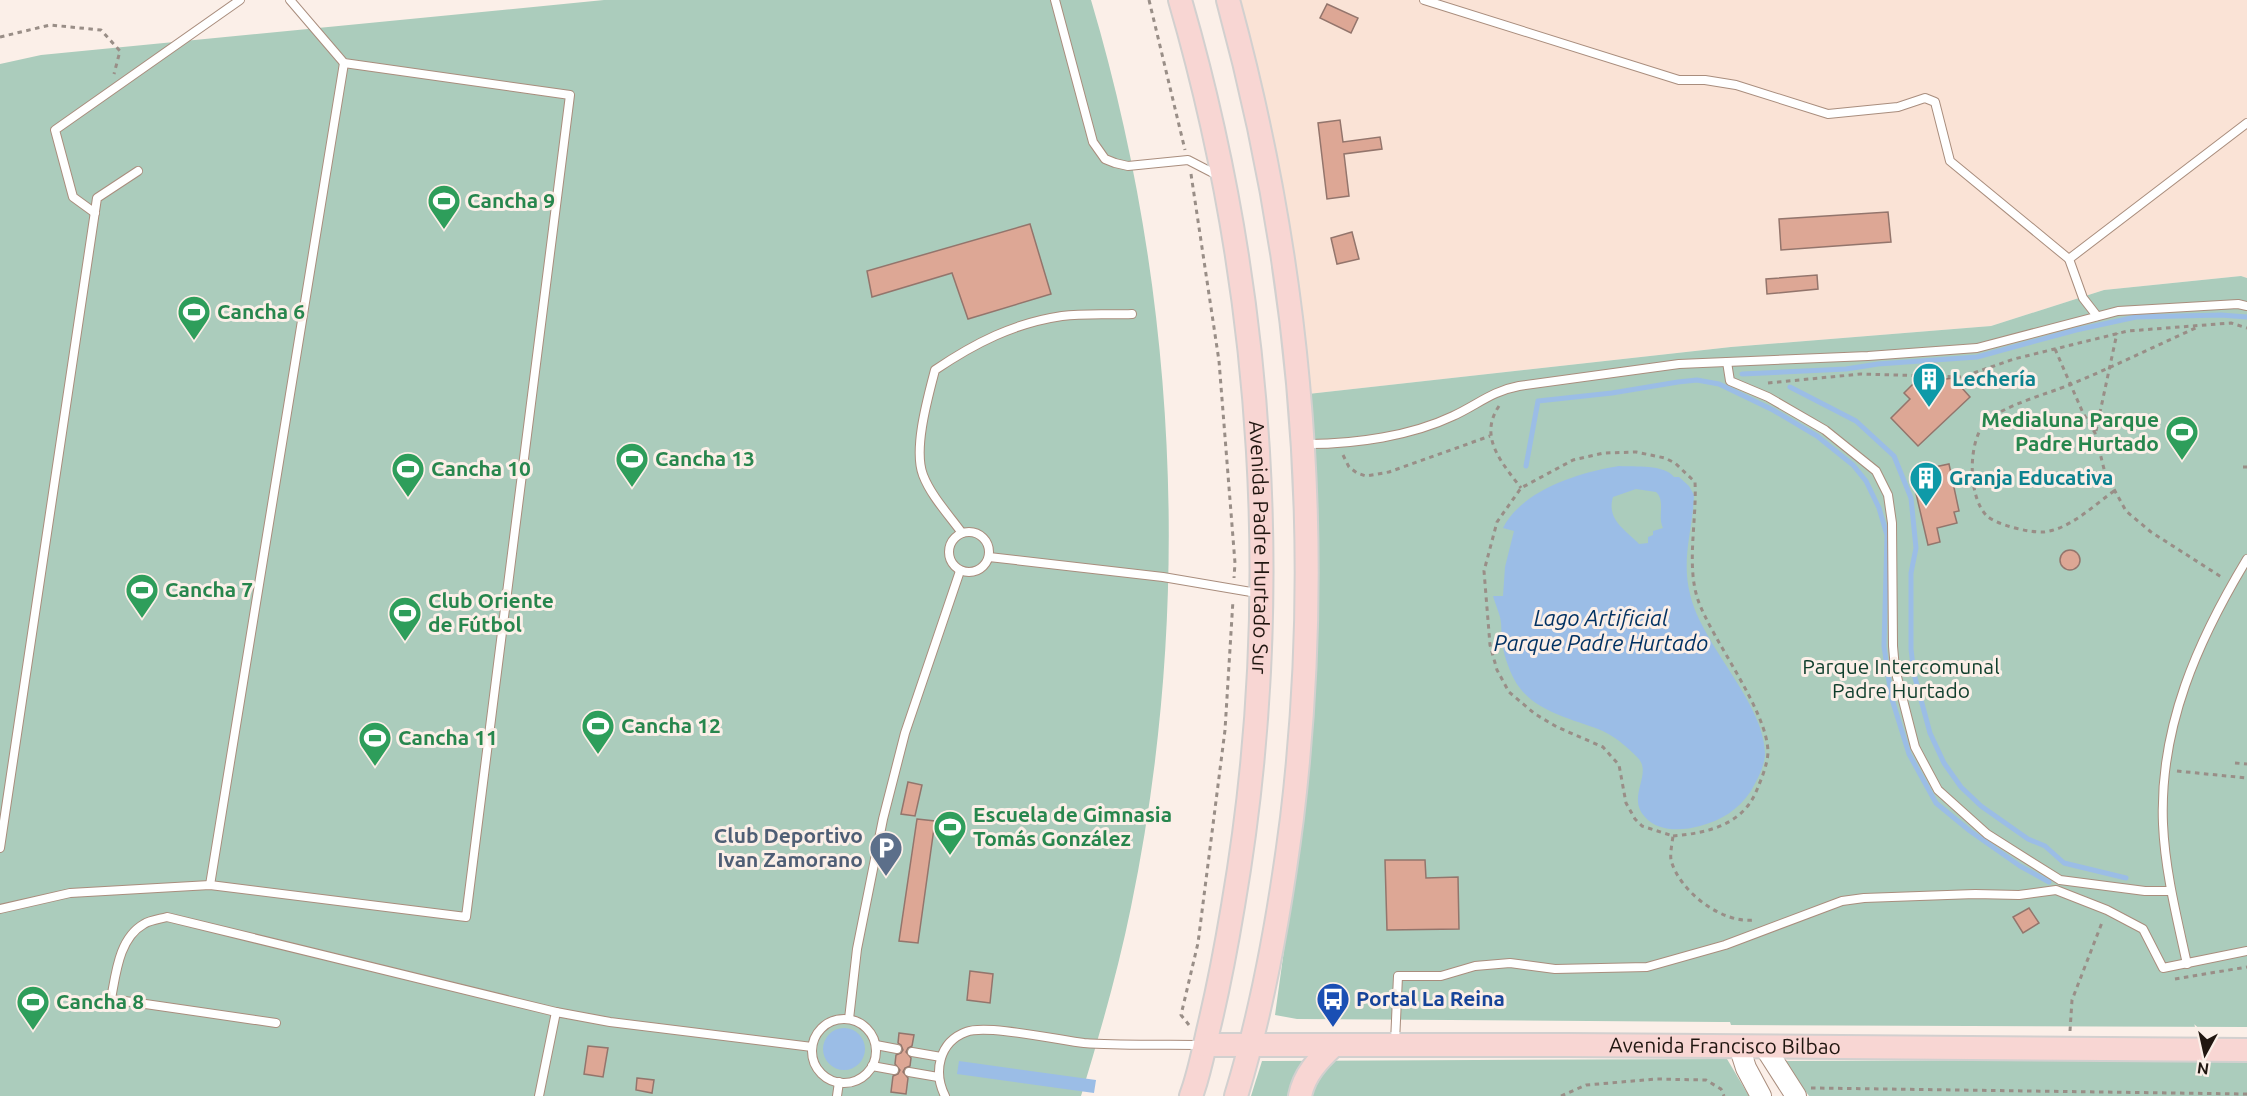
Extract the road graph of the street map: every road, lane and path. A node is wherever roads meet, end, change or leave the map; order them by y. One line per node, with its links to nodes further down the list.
1 (240, 0): 15 (lane)
2 (290, 0): 9 (lane)
3 (1055, 0): 12 (lane)
4 (1149, 0): 12 (path)
5 (1180, 0): 14 (main road, Avenida Padre Hurtado Sur)
6 (1424, 0): 16 (lane)
7 (1230, 1): 30 (main road)
8 (0, 37): 10 (path)
9 (344, 63): 48 (lane); 48 (lane)
10 (112, 78)
11 (2247, 123): 16 (lane)
12 (1188, 160): 14 (lane); 40 (path)
13 (138, 171): 15 (lane)
14 (1224, 178): 41 (main road, Avenida Padre Hurtado Sur)
15 (95, 213): 47 (lane)
16 (2069, 259): 19 (lane)
17 (2247, 306): 19 (lane)
18 (1132, 314): 35 (lane)
19 (2097, 316): 24 (lane)
20 (2202, 325): 21 (path); 22 (path); 25 (path)
21 (2247, 328)
22 (2117, 333): 23 (path); 25 (path)
23 (2055, 349): 26 (path); 27 (path)
24 (1727, 362): 32 (lane); 49 (lane)
25 (2108, 367): 26 (path); 29 (path)
26 (2071, 384): 29 (path); 34 (path)
27 (1780, 389)
28 (1502, 402): 31 (path)
29 (2095, 433): 34 (path)
30 (1303, 436): 32 (lane); 59 (main road)
31 (1490, 436): 32 (path); 33 (path)
32 (1337, 444)
33 (1521, 488): 46 (path); 46 (path)
34 (2114, 491): 39 (path)
35 (962, 533): 36 (lane); 38 (lane)
36 (989, 557): 38 (lane); 40 (lane)
37 (2247, 559): 39 (lane)
38 (960, 571): 56 (lane)
39 (2232, 583): 44 (lane)
40 (1233, 589): 41 (lane); 61 (path)
41 (1262, 593): 61 (main road, Avenida Padre Hurtado Sur)
42 (2235, 763): 43 (path)
43 (2247, 764)
44 (2166, 770): 45 (path); 49 (lane)
45 (2247, 778)
46 (1673, 836): 52 (path)
47 (0, 848)
48 (210, 885): 50 (lane)
49 (2172, 891): 54 (lane)
50 (0, 909)
51 (2107, 910): 54 (lane); 58 (path); 66 (lane)
52 (1762, 919)
53 (2247, 951): 54 (lane)
54 (2187, 964)
55 (556, 1012): 57 (lane); 65 (lane); 79 (lane)
56 (849, 1019): 60 (lane); 65 (lane)
57 (276, 1023)
58 (2070, 1036)
59 (1252, 1044): 61 (main road, Avenida Francisco Bilbao); 62 (main road, Avenida Francisco Bilbao); 82 (main road)
60 (876, 1045): 67 (lane); 71 (lane)
61 (1205, 1045): 70 (lane); 76 (main road, Avenida Padre Hurtado Sur)
62 (1333, 1046): 66 (main road, Avenida Francisco Bilbao); 83 (main road)
63 (1739, 1046): 64 (main road, Avenida Francisco Bilbao); 66 (main road, Avenida Francisco Bilbao); 86 (main road)
64 (1764, 1046): 68 (main road, Avenida Francisco Bilbao); 77 (main road)
65 (812, 1047): 75 (lane)
66 (1395, 1047)
67 (897, 1049)
68 (2247, 1050)
69 (912, 1052): 70 (lane)
70 (941, 1057): 74 (lane)
71 (872, 1066): 72 (lane); 75 (lane)
72 (894, 1070)
73 (909, 1072): 74 (lane)
74 (938, 1077): 81 (lane)
75 (839, 1082): 80 (lane)
76 (1196, 1092)
77 (1801, 1092): 78 (path)
78 (2247, 1094)
79 (539, 1096)
80 (837, 1096)
81 (945, 1096)
82 (1236, 1096)
83 (1300, 1096)
84 (1561, 1096): 85 (path)
85 (1724, 1096)
86 (1761, 1096)

